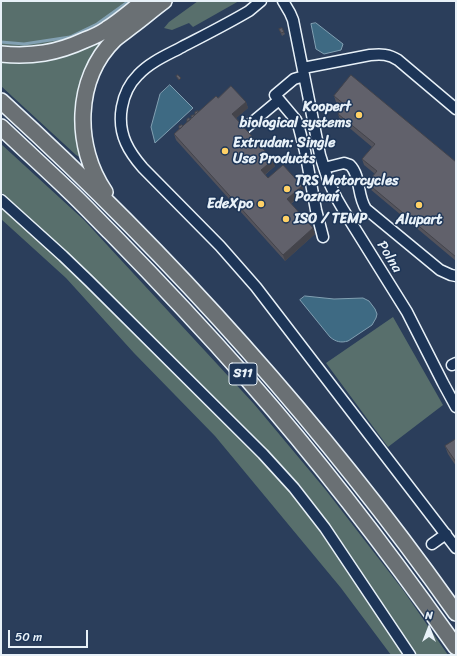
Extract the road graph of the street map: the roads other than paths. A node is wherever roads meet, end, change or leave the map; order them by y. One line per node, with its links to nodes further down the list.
1 (144, 1): 5 (highway)
2 (164, 1): 14 (highway)
3 (261, 1): 18 (street)
4 (283, 1): 6 (street, Polna)
5 (1, 54)
6 (304, 72): 7 (street); 9 (street); 12 (street, Polna)
7 (279, 100): 11 (street); 15 (street)
8 (1, 101): 14 (highway, S11)
9 (456, 109)
10 (1, 127): 22 (highway, S11)
11 (243, 130)
12 (324, 168): 16 (street); 17 (street, Polna)
13 (1, 200): 23 (street)
14 (126, 220): 21 (highway, S11)
15 (323, 237)
16 (456, 276)
17 (456, 407)
18 (446, 534): 19 (street); 20 (street)
19 (432, 544)
20 (456, 548)
21 (456, 613)
22 (456, 647)
23 (410, 655)

